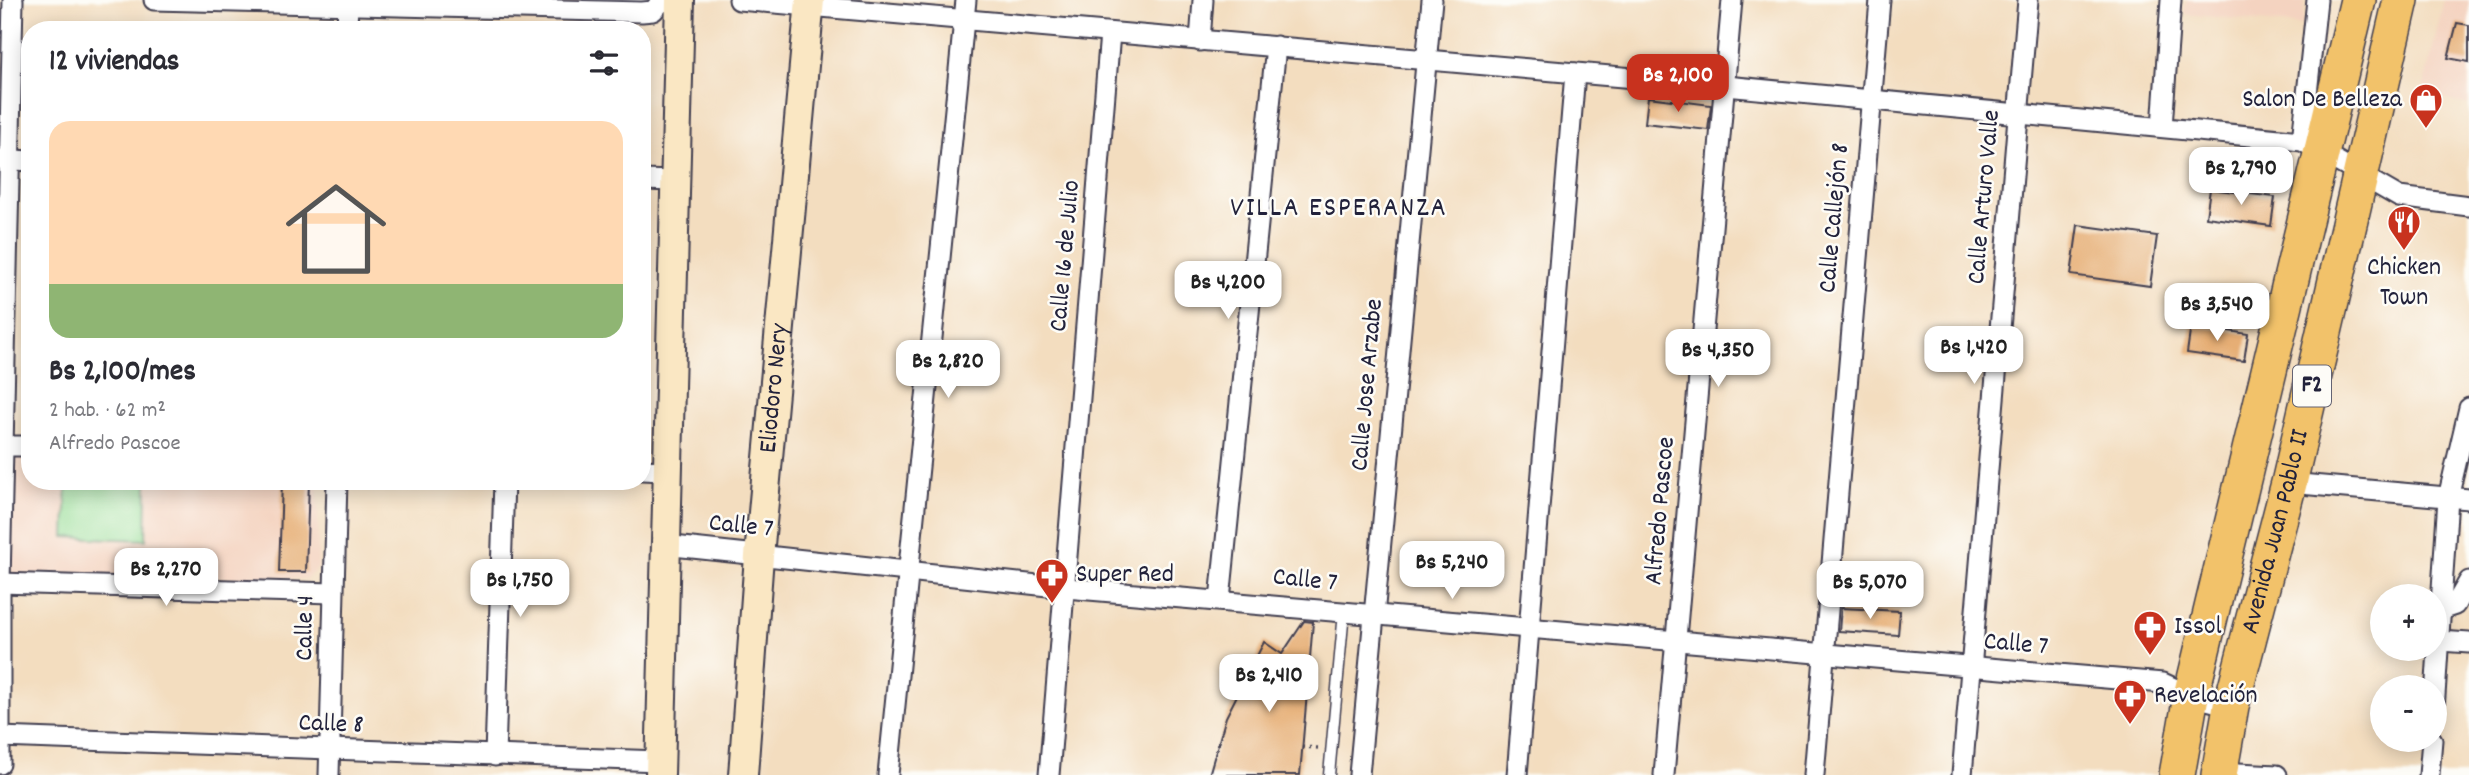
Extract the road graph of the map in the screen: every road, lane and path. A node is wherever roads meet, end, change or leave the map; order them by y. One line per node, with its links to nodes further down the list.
1 (13, 0): 28 (street)
2 (155, 0): 14 (street)
3 (739, 0): 15 (street)
4 (1203, 0): 19 (street)
5 (1432, 0): 21 (street, Calle Jose Arzabe)
6 (1732, 0): 23 (street, Alfredo Pascoe)
7 (1880, 0): 24 (street, Calle Callejón 8)
8 (2028, 0): 25 (street, Calle Arturo Valle)
9 (2171, 0): 26 (street)
10 (2317, 0): 27 (street)
11 (2358, 0): 27 (highway, Avenida Juan Pablo II / F2)
12 (2401, 0): 29 (highway, Avenida Juan Pablo II / F2)
13 (670, 1): 14 (street); 31 (street)
14 (347, 2): 17 (street)
15 (810, 3): 16 (street); 43 (street, Eliodoro Nery)
16 (965, 10): 18 (street); 44 (street)
17 (347, 21)
18 (1110, 33): 19 (street); 48 (street, Calle 16 de Julio)
19 (1200, 41): 20 (street)
20 (1276, 46): 21 (street); 50 (street)
21 (1425, 59): 22 (street); 53 (street, Calle Jose Arzabe)
22 (1575, 73): 23 (street); 54 (street)
23 (1726, 86): 24 (street); 55 (street, Alfredo Pascoe)
24 (1871, 102): 25 (street); 58 (street, Calle Callejón 8)
25 (2018, 116): 26 (street); 59 (street, Calle Arturo Valle)
26 (2162, 127): 27 (street)
27 (2312, 148): 29 (street); 60 (highway, Avenida Juan Pablo II / F2)
28 (13, 160): 34 (street)
29 (2362, 176): 32 (street); 37 (highway, Avenida Juan Pablo II / F2)
30 (651, 180): 31 (street)
31 (675, 181): 36 (street)
32 (2469, 206)
33 (2469, 408): 40 (street)
34 (2, 446): 35 (street); 46 (street)
35 (21, 446)
36 (654, 470): 42 (street)
37 (2289, 483): 40 (street); 61 (highway, Avenida Juan Pablo II / F2)
38 (337, 490): 49 (street, Calle 4)
39 (504, 490): 65 (street)
40 (2448, 498): 41 (street); 47 (street)
41 (2469, 499)
42 (664, 545): 43 (street, Calle 7); 67 (street)
43 (759, 556): 44 (street, Calle 7); 70 (street, Eliodoro Nery)
44 (911, 570): 48 (street, Calle 7); 71 (street)
45 (2469, 581): 51 (street)
46 (0, 583): 49 (street); 62 (street)
47 (2443, 584)
48 (1066, 589): 50 (street, Calle 7); 72 (street, Calle 16 de Julio)
49 (333, 593): 63 (street, Calle 4)
50 (1220, 600): 52 (street, Calle 7)
51 (2447, 607)
52 (1344, 612): 53 (street, Calle 7); 73 (lane)
53 (1372, 614): 54 (street, Calle 7); 74 (street, Calle Jose Arzabe)
54 (1529, 627): 55 (street, Calle 7); 75 (street)
55 (1675, 641): 58 (street, Calle 7); 76 (street, Alfredo Pascoe)
56 (2447, 641): 57 (street)
57 (2469, 643)
58 (1823, 656): 59 (street, Calle 7); 77 (street, Calle Callejón 8)
59 (1970, 668): 60 (street, Calle 7); 78 (street, Calle Arturo Valle)
60 (2191, 696): 61 (street, Calle 7); 79 (highway, Avenida Juan Pablo II / F2)
61 (2231, 706): 68 (highway, Avenida Juan Pablo II / F2)
62 (1, 737): 63 (street, Calle 8); 66 (street)
63 (330, 751): 65 (street, Calle 8); 69 (street, Calle 4)
64 (2431, 752): 81 (street)
65 (495, 756): 67 (street, Calle 8)
66 (0, 764)
67 (660, 768)
68 (2219, 774): 80 (street)
69 (329, 775)
70 (743, 775)
71 (888, 775)
72 (1049, 775)
73 (1329, 775)
74 (1359, 775)
75 (1517, 775)
76 (1664, 775)
77 (1814, 775)
78 (1962, 775)
79 (2177, 775)
80 (2277, 775)
81 (2429, 775)

